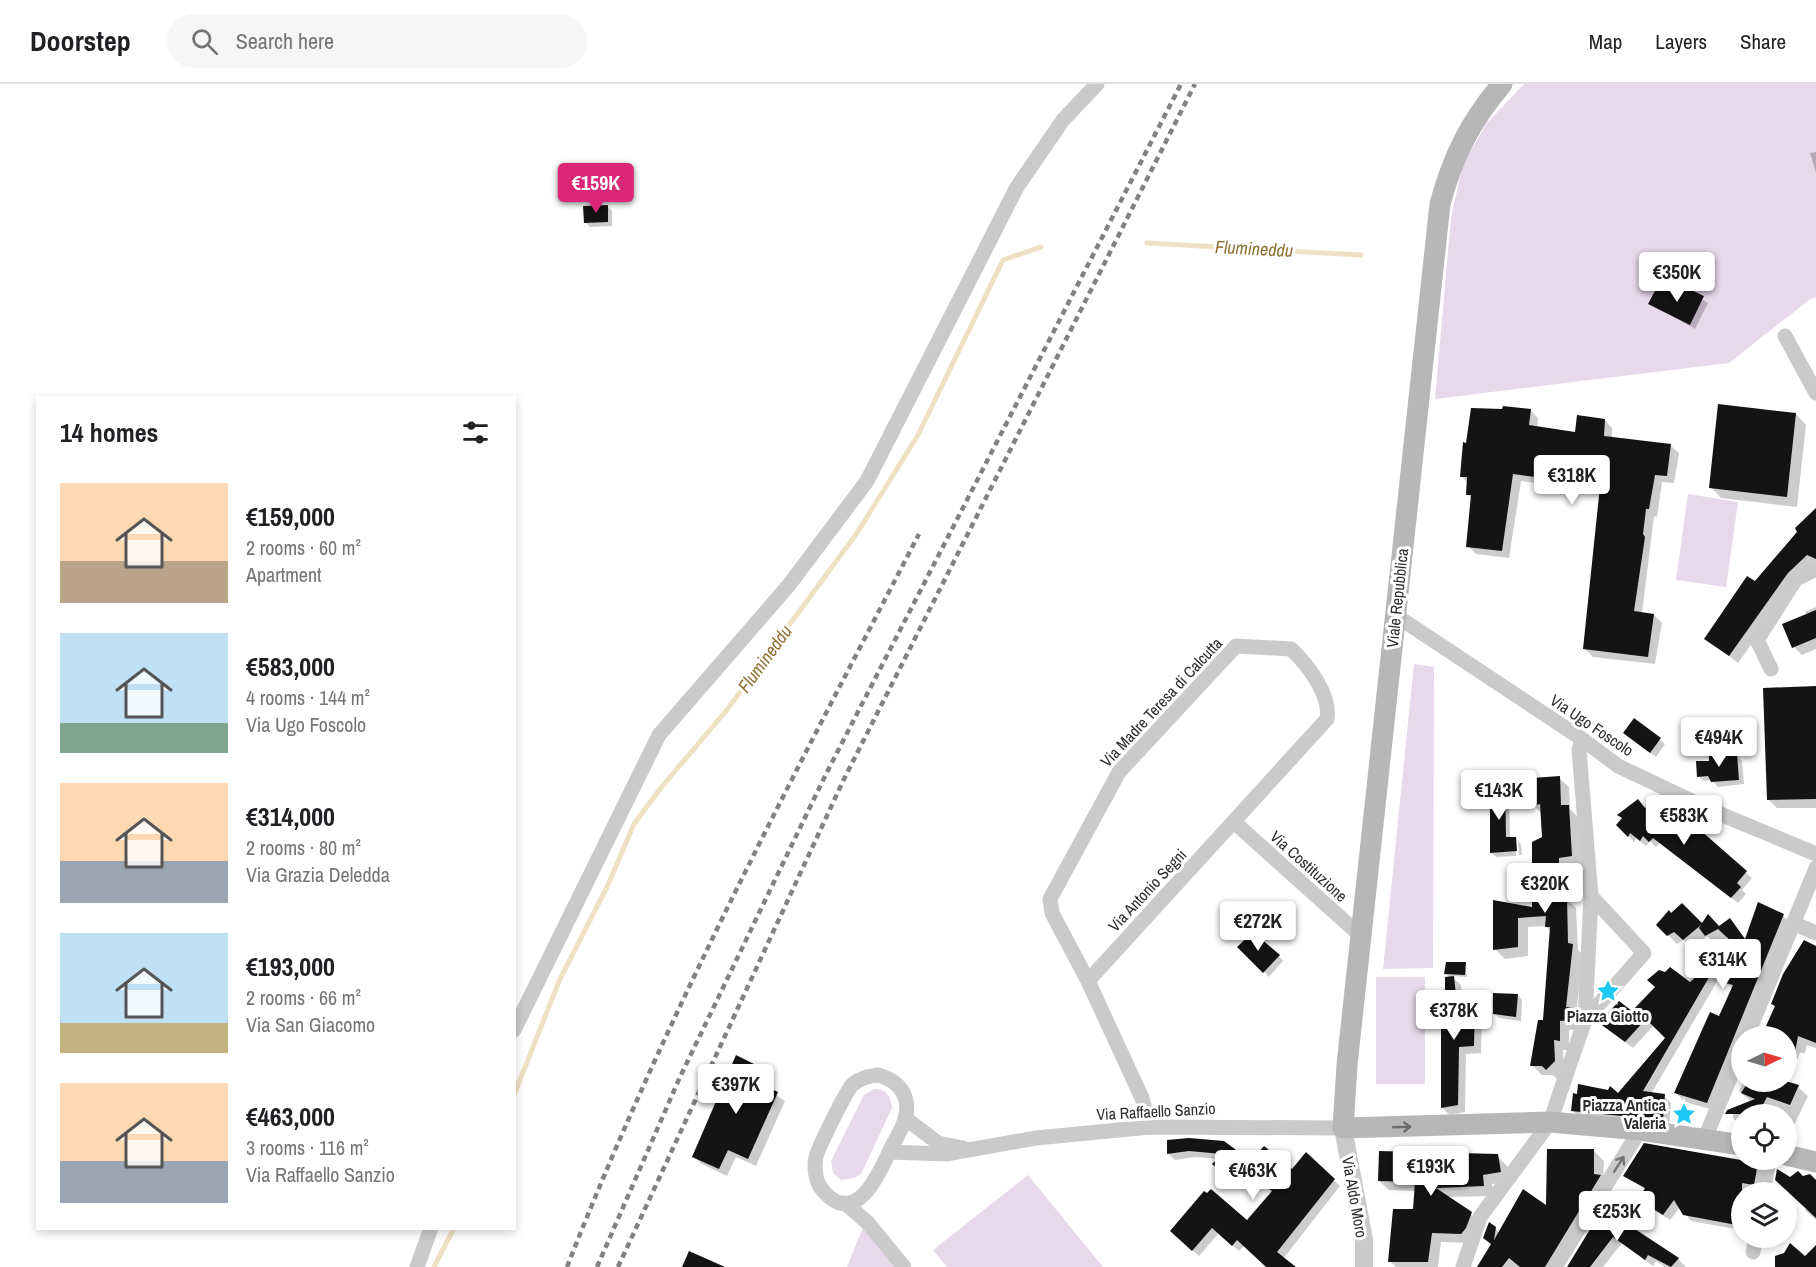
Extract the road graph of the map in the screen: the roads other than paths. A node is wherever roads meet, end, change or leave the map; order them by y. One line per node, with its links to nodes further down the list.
1 (1097, 84): 18 (street)
2 (1502, 84): 6 (main road, Viale Repubblica)
3 (1785, 336): 4 (street)
4 (1816, 393)
5 (1816, 568): 7 (street)
6 (1395, 615): 8 (street, Via Ugo Foscolo); 15 (main road, Viale Repubblica)
7 (1771, 669)
8 (1582, 739): 10 (street, Via Ugo Foscolo); 12 (street)
9 (1234, 822): 15 (street, Via Costituzione); 16 (street, Via Antonio Segni); 16 (street, Via Madre Teresa di Calcutta)
10 (1816, 854)
11 (1816, 868): 13 (street)
12 (1591, 896): 17 (street); 17 (street)
13 (1793, 923): 14 (street); 19 (street)
14 (1816, 933)
15 (1360, 936): 24 (main road, Viale Repubblica)
16 (1088, 981): 23 (street, Via Madre Teresa di Calcutta)
17 (1585, 1020): 22 (street)
18 (516, 1026)
19 (1751, 1026)
20 (1731, 1075): 26 (street)
21 (905, 1118): 28 (street, Via Raffaello Sanzio); 29 (street); 32 (street)
22 (1550, 1122): 24 (main road, one-way to 22); 25 (main road); 37 (street)
23 (1150, 1127): 24 (street, Via Raffaello Sanzio); 28 (street, Via Raffaello Sanzio)
24 (1343, 1128): 36 (street, Via Aldo Moro)
25 (1640, 1130): 26 (main road); 38 (street, one-way to 25)
26 (1705, 1138): 27 (main road)
27 (1731, 1143)
28 (972, 1149): 29 (street, Via Raffaello Sanzio)
29 (889, 1152): 32 (street)
30 (1797, 1158): 31 (main road)
31 (1816, 1162)
32 (845, 1203): 35 (street)
33 (430, 1230): 34 (street)
34 (417, 1267)
35 (904, 1267)
36 (1364, 1267)
37 (1463, 1267)
38 (1555, 1267)

